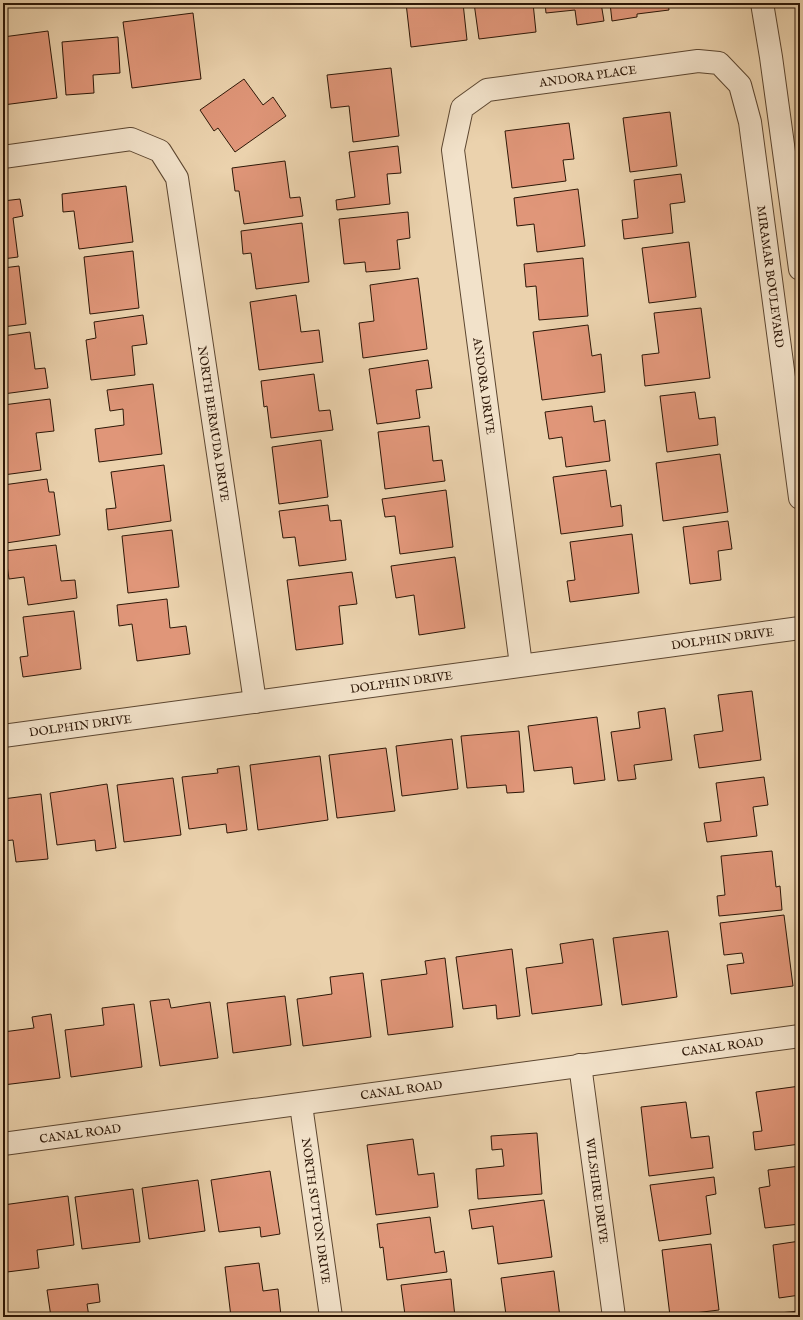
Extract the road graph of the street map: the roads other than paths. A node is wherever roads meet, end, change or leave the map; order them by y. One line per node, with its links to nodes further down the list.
1 (762, 3): 5 (street)
2 (720, 63): 3 (street, ANDORA PLACE); 6 (street, MIRAMAR BOULEVARD)
3 (462, 108): 8 (street, ANDORA DRIVE)
4 (3, 157): 9 (street, NORTH BERMUDA DRIVE)
5 (800, 269)
6 (800, 498)
7 (800, 628): 8 (street, DOLPHIN DRIVE)
8 (521, 665): 9 (street, DOLPHIN DRIVE)
9 (255, 702): 10 (street, DOLPHIN DRIVE)
10 (3, 736)
11 (800, 1036): 12 (street, CANAL ROAD)
12 (580, 1065): 13 (street, CANAL ROAD); 16 (street, WILSHIRE DRIVE)
13 (301, 1105): 14 (street, CANAL ROAD); 15 (street, NORTH SUTTON DRIVE)
14 (3, 1144)
15 (331, 1317)
16 (614, 1317)

